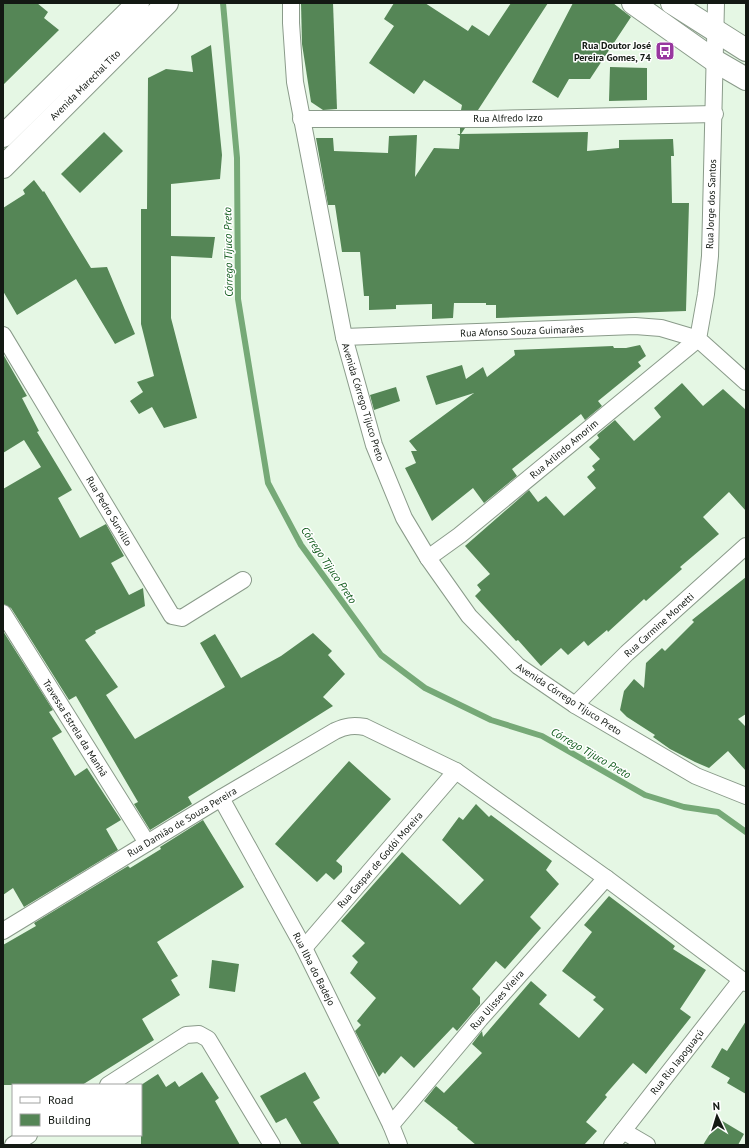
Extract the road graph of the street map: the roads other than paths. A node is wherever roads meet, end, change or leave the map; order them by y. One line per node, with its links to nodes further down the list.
1 (138, 3): 13 (main road)
2 (168, 3): 14 (main road, Avenida Marechal Tito)
3 (291, 3): 12 (street, Avenida Córrego Tijuco Preto)
4 (633, 3): 9 (main road)
5 (672, 3): 7 (main road)
6 (716, 3): 7 (street, Rua Jorge dos Santos)
7 (716, 32): 8 (main road); 9 (street, Rua Jorge dos Santos)
8 (746, 50)
9 (715, 60): 10 (main road); 11 (street, Rua Jorge dos Santos)
10 (746, 79)
11 (715, 114): 12 (street, Rua Alfredo Izzo); 17 (street, Rua Jorge dos Santos)
12 (301, 119): 16 (street, Avenida Córrego Tijuco Preto)
13 (3, 136)
14 (3, 167)
15 (3, 335): 21 (street, Rua Pedro Survillo)
16 (344, 337): 17 (street, Rua Afonso Souza Guimarães); 20 (street, Avenida Córrego Tijuco Preto)
17 (698, 339): 18 (street); 20 (street, Rua Arlindo Amorim)
18 (746, 382)
19 (746, 546): 23 (street, Rua Carmine Monetti)
20 (428, 558): 23 (street, Avenida Córrego Tijuco Preto)
21 (243, 580)
22 (3, 612): 27 (street, Travessa Estrela da Manhã)
23 (575, 705): 25 (street, Avenida Córrego Tijuco Preto)
24 (456, 772): 26 (street, Rua Damião de Souza Pereira); 28 (street); 30 (street, Rua Gaspar de Godói Moreira)
25 (746, 796)
26 (221, 798): 27 (street, Rua Damião de Souza Pereira); 30 (street, Rua Ilha do Badejo)
27 (147, 843): 29 (street, Rua Damião de Souza Pereira)
28 (606, 878): 31 (street); 33 (street, Rua Ulisses Vieira)
29 (3, 931)
30 (304, 948): 33 (street, Rua Ilha do Badejo)
31 (744, 981): 34 (street, Rua Rio Iapoguaçú)
32 (110, 1084): 37 (street)
33 (391, 1125): 38 (street, Rua Ilha do Badejo)
34 (623, 1131): 39 (street, Rua Rio Iapoguaçú); 40 (street)
35 (27, 1136): 36 (street)
36 (13, 1145)
37 (272, 1145)
38 (399, 1145)
39 (612, 1145)
40 (646, 1145)

